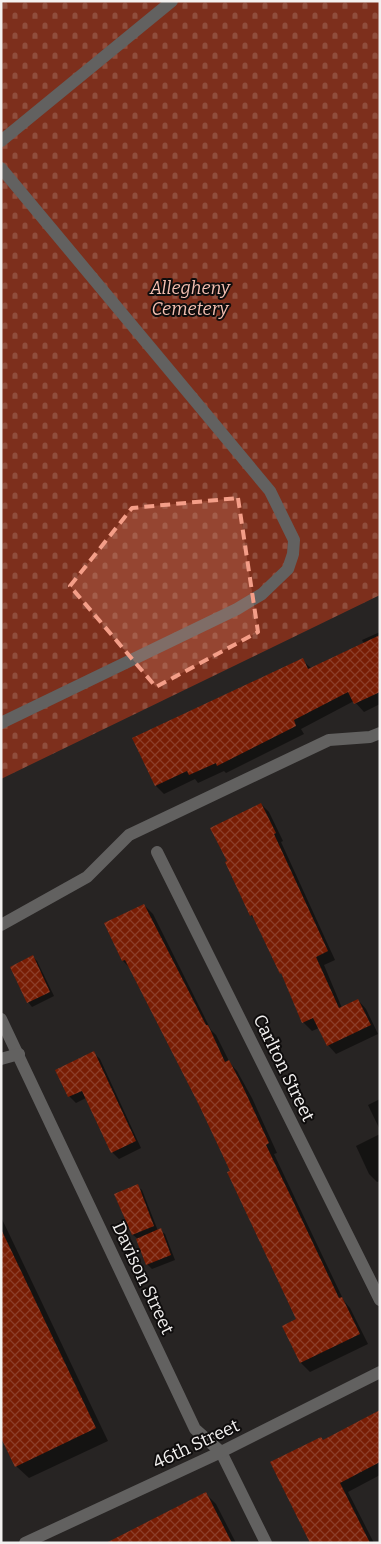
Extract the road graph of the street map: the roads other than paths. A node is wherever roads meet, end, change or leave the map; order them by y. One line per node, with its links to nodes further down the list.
1 (172, 1): 2 (street)
2 (1, 141)
3 (1, 168): 4 (street)
4 (1, 723)
5 (380, 733): 7 (street)
6 (157, 852): 11 (street, Carlton Street)
7 (1, 924)
8 (1, 1019): 9 (street, Davison Street)
9 (19, 1054): 10 (street); 13 (street, Davison Street)
10 (1, 1059)
11 (380, 1300)
12 (380, 1372): 13 (street, 46th Street)
13 (221, 1452): 14 (street, 46th Street); 15 (street, Davison Street)
14 (25, 1543)
15 (266, 1543)

